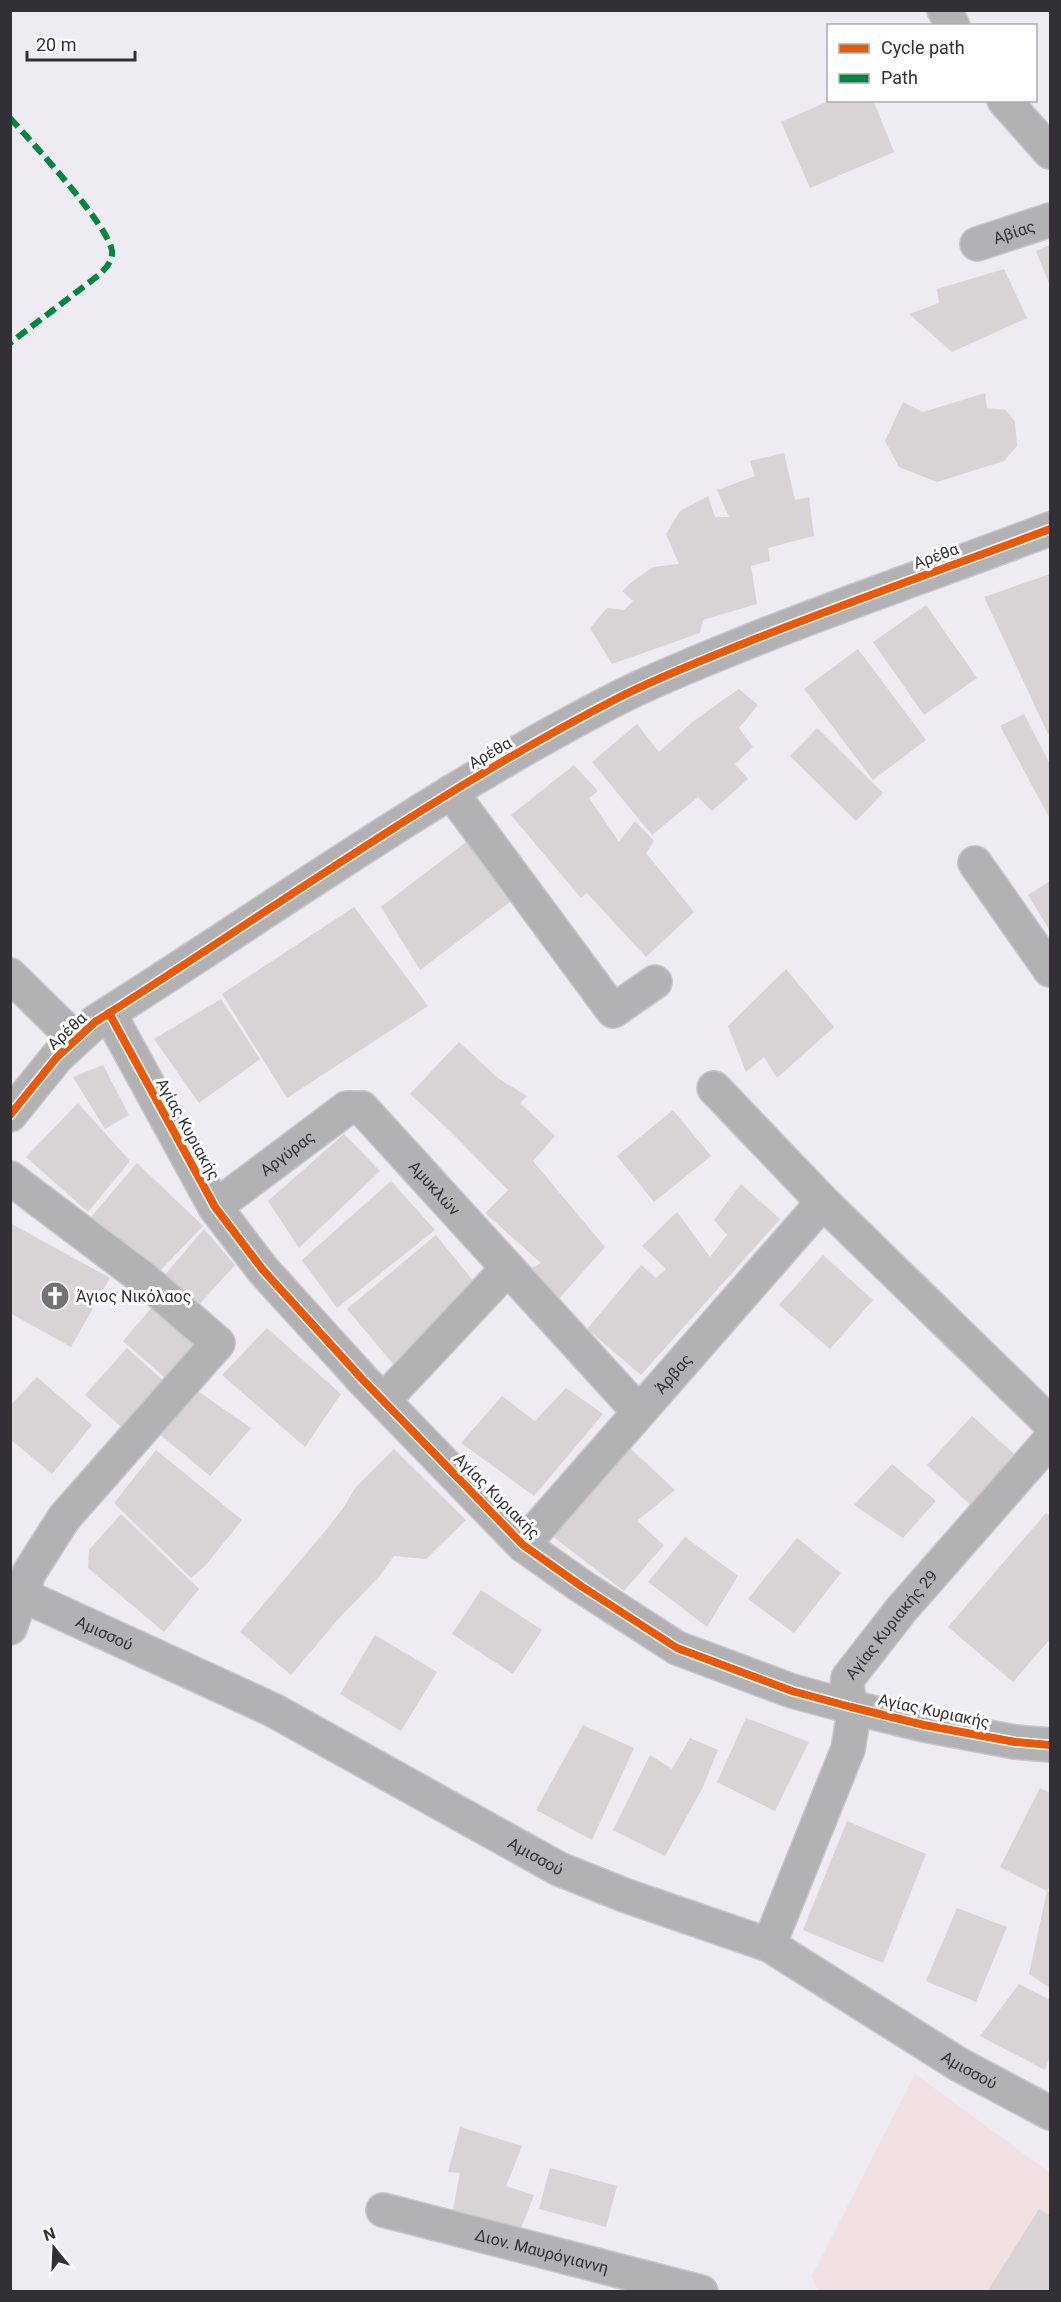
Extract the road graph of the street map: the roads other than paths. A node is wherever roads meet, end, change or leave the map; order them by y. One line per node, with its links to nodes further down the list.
1 (944, 10): 2 (street)
2 (952, 24)
3 (1006, 102): 4 (street)
4 (1050, 152)
5 (1050, 220): 6 (street, Αβίας)
6 (977, 244)
7 (1050, 529): 8 (street, Αρέθα)
8 (451, 792): 12 (street); 13 (street, Αρέθα)
9 (975, 863): 10 (street)
10 (1050, 970)
11 (10, 975): 14 (street)
12 (655, 982)
13 (109, 1013): 14 (street, Αρέθα); 20 (street, Αγίας Κυριακής)
14 (75, 1039): 17 (street, Αρέθα)
15 (714, 1088): 19 (street)
16 (362, 1108): 20 (street, Αργύρας); 21 (street, Αμυκλών)
17 (10, 1115)
18 (10, 1178): 27 (street)
19 (823, 1202): 23 (street, Άρβας); 24 (street)
20 (215, 1207): 22 (street, Αγίας Κυριακής)
21 (507, 1269): 22 (street); 23 (street, Αμυκλών)
22 (384, 1401): 26 (street, Αγίας Κυριακής)
23 (639, 1412): 26 (street, Άρβας)
24 (1050, 1423)
25 (1050, 1440): 29 (street, Αγίας Κυριακής 29)
26 (523, 1545): 29 (street, Αγίας Κυριακής)
27 (20, 1594): 28 (street); 31 (street, Αμισσού)
28 (10, 1628)
29 (851, 1707): 30 (street, Αγίας Κυριακής); 31 (street, Αγίας Κυριακής 29)
30 (1050, 1746)
31 (769, 1945): 32 (street, Αμισσού)
32 (1050, 2113)
33 (383, 2210): 34 (street, Διον. Μαυρόγιαννη)
34 (701, 2292)

